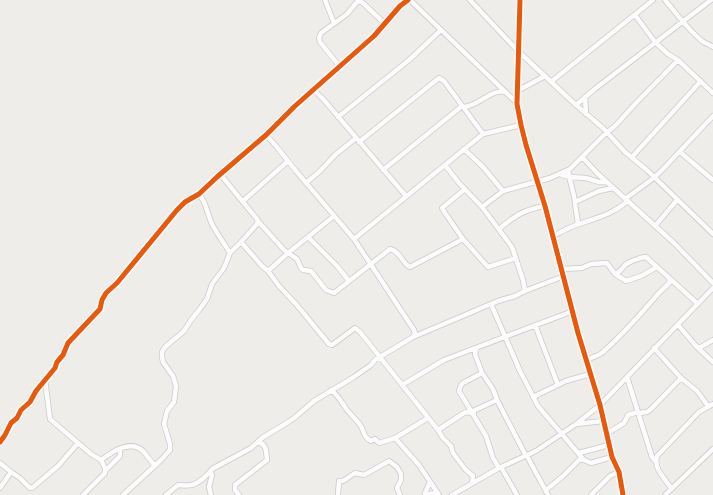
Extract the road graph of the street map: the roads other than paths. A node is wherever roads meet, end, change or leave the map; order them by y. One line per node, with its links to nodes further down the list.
1 (325, 0): 10 (street)
2 (409, 0): 11 (street); 12 (street)
3 (470, 0): 15 (street)
4 (520, 0): 15 (street)
5 (653, 0): 8 (street)
6 (665, 0): 9 (street)
7 (711, 2): 9 (street)
8 (635, 15): 13 (street); 19 (street)
9 (682, 22): 13 (street); 14 (street)
10 (334, 23): 11 (street); 17 (street)
11 (385, 24): 17 (street)
12 (441, 30): 23 (street); 31 (street)
13 (655, 42): 16 (street); 25 (street)
14 (713, 47)
15 (518, 50): 18 (street); 22 (street)
16 (678, 60): 20 (street); 33 (street)
17 (340, 67): 21 (street)
18 (545, 76): 19 (street); 22 (street)
19 (552, 81): 27 (street)
20 (700, 82): 24 (street); 39 (street)
21 (314, 90): 31 (street); 35 (street)
22 (517, 91): 26 (street)
23 (508, 93): 26 (street); 28 (street)
24 (713, 93)
25 (585, 97): 27 (street); 29 (street)
26 (517, 102): 32 (street)
27 (576, 105): 29 (street)
28 (463, 106): 34 (street); 36 (street); 43 (street)
29 (586, 114): 33 (street)
30 (713, 116): 38 (street)
31 (338, 117): 36 (street)
32 (521, 125): 34 (street); 50 (street)
33 (608, 133): 39 (street); 40 (street)
34 (483, 134): 37 (street)
35 (266, 135): 41 (street); 45 (street)
36 (357, 140): 43 (street); 52 (street)
37 (464, 149): 42 (street); 55 (street)
38 (680, 152): 48 (street); 49 (street)
39 (632, 157): 48 (street)
40 (582, 158): 44 (street); 51 (street)
41 (288, 161): 52 (street); 60 (street)
42 (445, 165): 54 (street); 57 (street)
43 (383, 170): 57 (street)
44 (568, 170): 46 (street); 47 (street)
45 (220, 174): 56 (street); 60 (street)
46 (560, 174): 47 (street); 50 (street)
47 (569, 176): 51 (street); 61 (street)
48 (655, 177): 58 (street); 59 (street)
49 (713, 180)
50 (538, 181): 55 (street); 62 (street)
51 (607, 182): 53 (street)
52 (306, 183): 64 (street)
53 (613, 188): 58 (street); 61 (street)
54 (465, 189): 63 (street); 73 (street)
55 (503, 191): 63 (street)
56 (199, 194): 75 (street); 107 (street)
57 (406, 196): 72 (street)
58 (626, 200): 66 (street); 67 (street)
59 (677, 200): 67 (street); 69 (street)
60 (242, 201): 65 (street)
61 (575, 202): 66 (street)
62 (545, 206): 68 (street); 70 (street)
63 (482, 207): 68 (street)
64 (334, 216): 71 (street); 72 (street)
65 (258, 221): 74 (street); 76 (street)
66 (578, 224): 70 (street)
67 (655, 226): 86 (street)
68 (499, 229): 77 (street)
69 (713, 234)
70 (553, 236): 80 (street)
71 (308, 238): 76 (street); 85 (street)
72 (354, 239): 78 (street)
73 (463, 239): 77 (street); 78 (street)
74 (241, 242): 75 (street); 81 (street)
75 (230, 252): 137 (street)
76 (288, 252): 81 (street); 85 (street)
77 (516, 258): 88 (street)
78 (370, 264): 85 (street); 94 (street)
79 (657, 267): 82 (street); 82 (street); 84 (street)
80 (562, 269): 82 (street); 83 (street)
81 (268, 271): 100 (street)
82 (615, 274)
83 (564, 276): 88 (street); 91 (street)
84 (669, 278): 90 (street); 101 (street)
85 (349, 281)
86 (713, 283)
87 (713, 288): 90 (street)
88 (525, 291): 89 (street)
89 (491, 304): 94 (street); 95 (street)
90 (698, 304): 93 (street)
91 (573, 311): 92 (street); 101 (street)
92 (535, 325): 95 (street); 109 (street)
93 (678, 325): 97 (street); 98 (street)
94 (413, 337): 100 (street)
95 (505, 337): 99 (street); 111 (street)
96 (713, 340): 97 (street)
97 (697, 347): 102 (street)
98 (654, 348): 105 (street); 106 (street)
99 (476, 349): 103 (street); 108 (street)
100 (380, 358): 108 (street); 110 (street)
101 (587, 361): 104 (street)
102 (713, 362)
103 (482, 373): 112 (street); 115 (street)
104 (590, 374): 109 (street); 113 (street)
105 (627, 377): 113 (street); 116 (street)
106 (681, 378): 114 (street); 116 (street)
107 (45, 380): 124 (street); 126 (street)
108 (402, 385): 117 (street)
109 (558, 385): 111 (street)
110 (331, 390): 123 (street); 125 (street)
111 (533, 397): 121 (street)
112 (496, 400): 115 (street); 131 (street)
113 (600, 405): 118 (street); 119 (street)
114 (711, 406): 135 (street)
115 (472, 411): 120 (street); 138 (street)
116 (639, 413): 122 (street); 135 (street)
117 (428, 418): 120 (street); 123 (street)
118 (603, 421): 119 (street); 122 (street)
119 (576, 424): 121 (street)
120 (438, 430): 144 (street)
121 (561, 434): 130 (street); 131 (street)
122 (606, 434): 127 (street)
123 (395, 438): 143 (street)
124 (0, 442)
125 (258, 442): 141 (street); 154 (street)
126 (78, 443): 133 (street); 140 (street)
127 (609, 445): 130 (street); 132 (street)
128 (120, 449): 133 (street); 137 (street); 139 (street)
129 (713, 449): 146 (street)
130 (579, 453): 134 (street)
131 (526, 456): 138 (street); 147 (street)
132 (612, 457): 134 (street); 142 (street)
133 (100, 460): 139 (street)
134 (584, 460): 147 (street)
135 (655, 461): 146 (street)
136 (0, 463): 140 (street)
137 (155, 466): 151 (street)
138 (500, 468): 144 (street); 150 (street)
139 (105, 471): 148 (street)
140 (11, 472): 145 (street)
141 (210, 472): 152 (street); 153 (street)
142 (619, 472): 158 (street); 159 (street)
143 (430, 482): 149 (street); 149 (street)
144 (472, 483): 157 (street)
145 (0, 488)
146 (671, 488): 160 (street)
147 (547, 493)
148 (83, 494)
149 (438, 494)
150 (515, 494)
151 (123, 495)
152 (166, 495)
153 (211, 495)
154 (239, 495)
155 (338, 495): 156 (street)
156 (400, 495)
157 (452, 495)
158 (591, 495)
159 (623, 495)
160 (665, 495)

